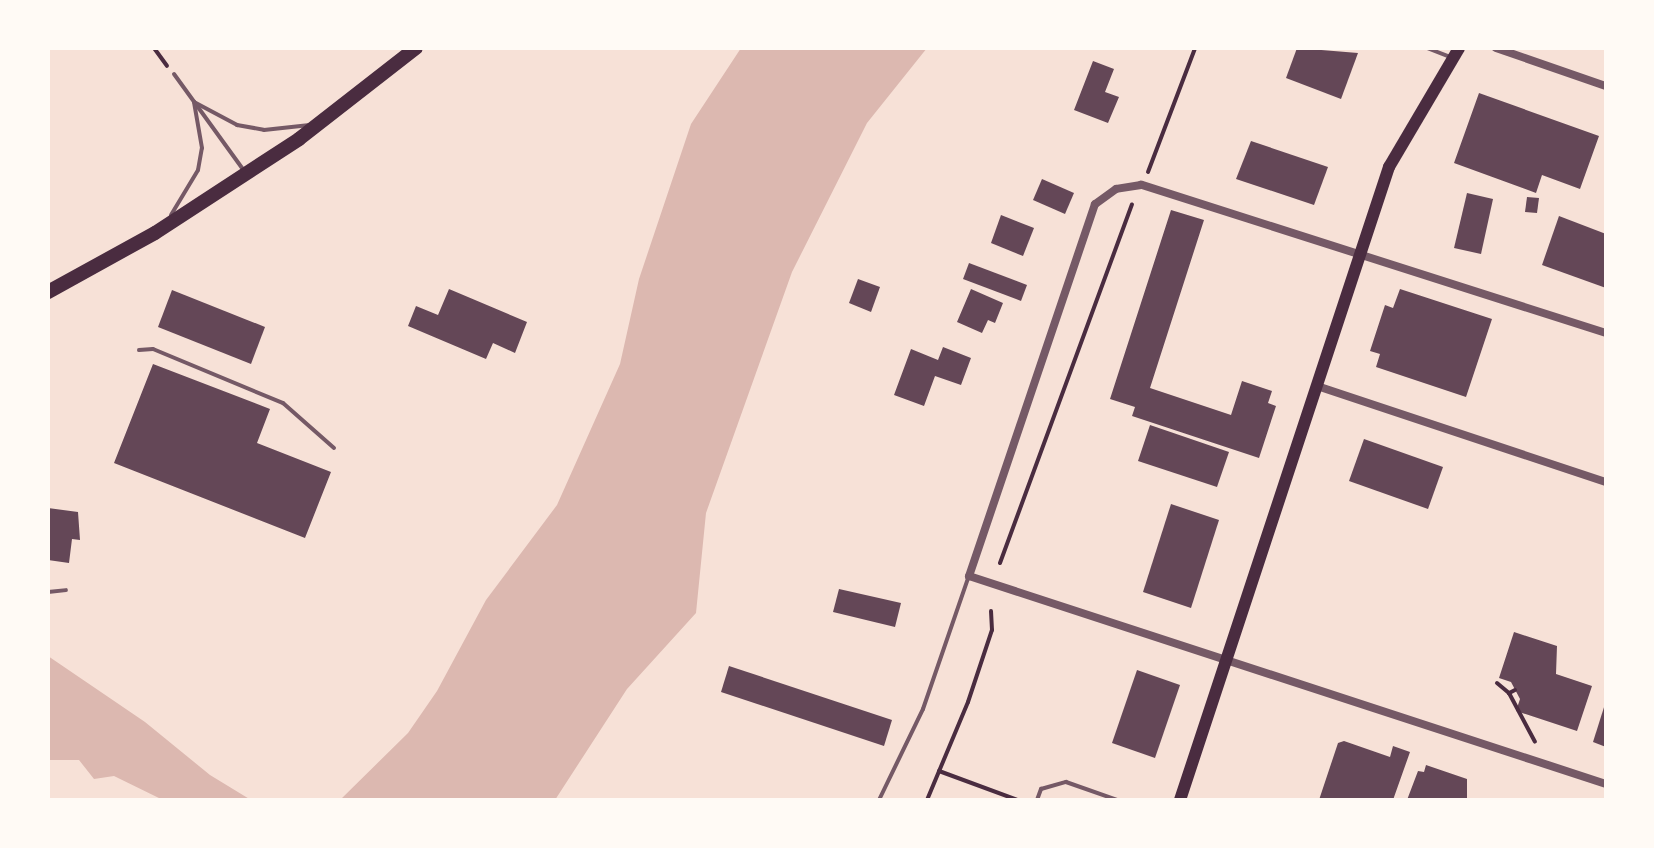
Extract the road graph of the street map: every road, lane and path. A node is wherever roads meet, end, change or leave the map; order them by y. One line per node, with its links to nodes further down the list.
1 (154, 48): 7 (path)
2 (416, 48): 10 (main road)
3 (1195, 48): 11 (path)
4 (1427, 48): 6 (lane)
5 (1496, 48): 8 (street)
6 (1456, 53): 15 (main road)
7 (174, 74): 9 (lane)
8 (1606, 86)
9 (194, 102): 10 (lane); 12 (lane); 14 (lane)
10 (320, 123): 12 (main road)
11 (1148, 172)
12 (246, 174): 14 (main road)
13 (1132, 204): 22 (path)
14 (145, 238): 16 (main road)
15 (1359, 254): 17 (street); 19 (main road); 23 (street)
16 (48, 292)
17 (1606, 333)
18 (139, 350): 20 (lane)
19 (1317, 386): 21 (street); 27 (main road)
20 (334, 448)
21 (1606, 482)
22 (1000, 563)
23 (969, 576): 27 (street); 34 (lane)
24 (66, 590): 25 (lane)
25 (48, 592)
26 (991, 611): 32 (path)
27 (1227, 663): 33 (street); 39 (main road)
28 (1497, 683): 30 (path)
29 (1515, 690): 30 (path)
30 (1509, 693): 31 (path)
31 (1535, 742)
32 (939, 771): 35 (path); 36 (path)
33 (1606, 784)
34 (879, 800)
35 (927, 800)
36 (1018, 800)
37 (1037, 800): 38 (lane)
38 (1117, 800)
39 (1180, 800)

